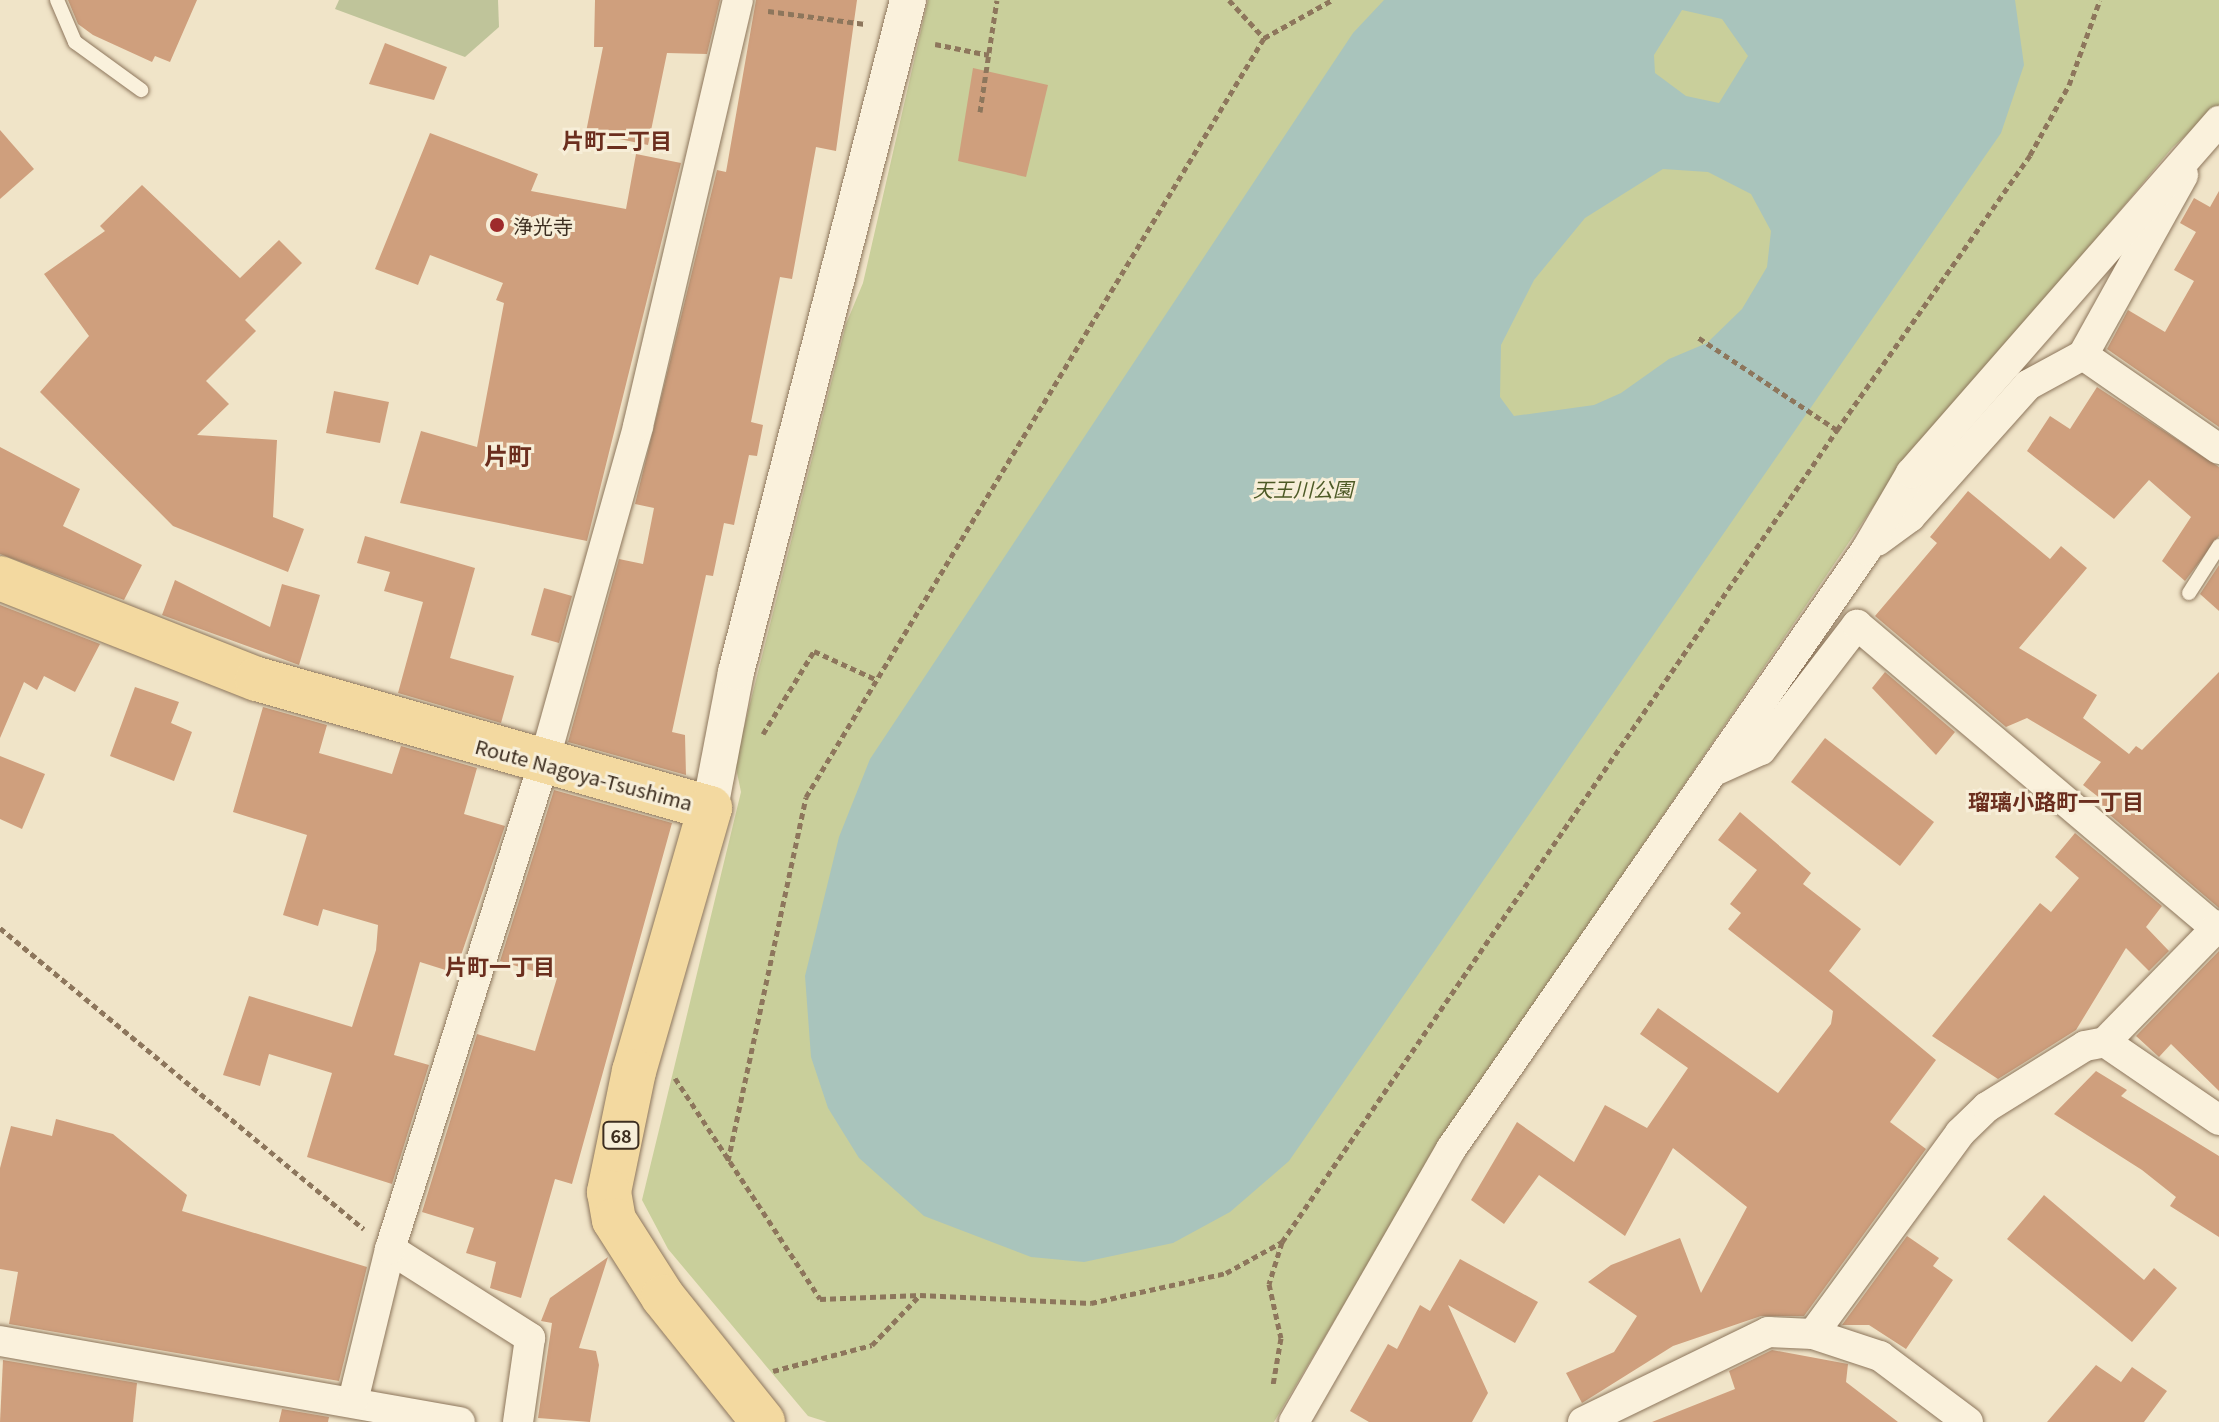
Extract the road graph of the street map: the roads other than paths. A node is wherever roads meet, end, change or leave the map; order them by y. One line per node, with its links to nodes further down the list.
1 (57, 0): 4 (lane)
2 (737, 3): 12 (street)
3 (903, 22): 14 (street)
4 (141, 90)
5 (2213, 132): 6 (street); 9 (street)
6 (2083, 355): 7 (street); 9 (street)
7 (2219, 449)
8 (2219, 546): 11 (lane)
9 (1866, 550): 13 (street)
10 (0, 578): 12 (main road, Route Nagoya-Tsushima)
11 (2189, 593)
12 (543, 765): 14 (main road, Route Nagoya-Tsushima); 18 (street)
13 (1712, 772): 15 (street); 25 (street)
14 (710, 808): 24 (main road, Route Nagoya-Tsushima / 68)
15 (2217, 926): 16 (street)
16 (2105, 1042): 17 (street); 19 (street)
17 (2219, 1120)
18 (390, 1249): 21 (street); 23 (street)
19 (1813, 1334): 26 (street); 27 (street)
20 (0, 1341): 21 (street)
21 (347, 1408): 22 (street)
22 (460, 1422)
23 (518, 1422)
24 (763, 1422)
25 (1294, 1422)
26 (1583, 1422)
27 (1968, 1422)

